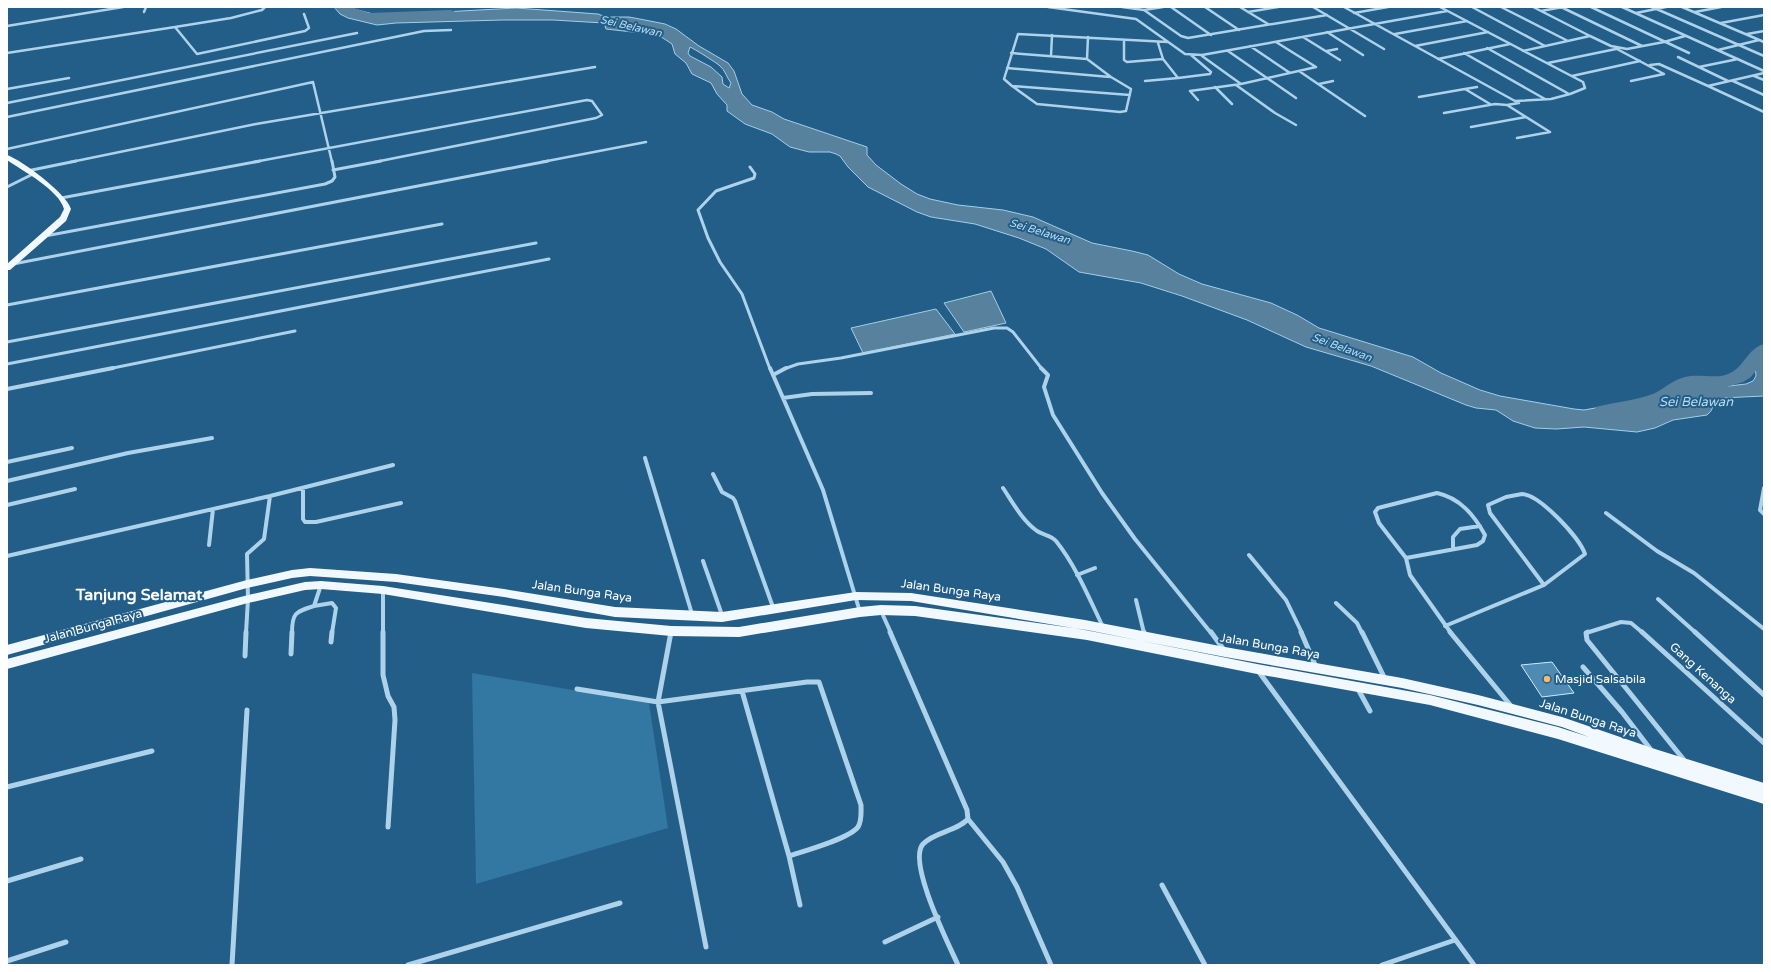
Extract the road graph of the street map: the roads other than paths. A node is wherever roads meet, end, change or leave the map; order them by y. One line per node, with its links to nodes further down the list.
1 (123, 7): 43 (street)
2 (146, 7): 31 (street)
3 (265, 7): 44 (street)
4 (1048, 7): 64 (street)
5 (1122, 7): 28 (street)
6 (1162, 7): 28 (street)
7 (1171, 7): 55 (street)
8 (1205, 7): 47 (street)
9 (1240, 7): 32 (street)
10 (1278, 7): 32 (street)
11 (1312, 7): 37 (street)
12 (1344, 7): 34 (street)
13 (1388, 7): 25 (street)
14 (1442, 7): 29 (street)
15 (1472, 7): 72 (street)
16 (1501, 7): 63 (street)
17 (1533, 7): 30 (street)
18 (1563, 7): 30 (street); 73 (street)
19 (1591, 7): 65 (street)
20 (1622, 7): 35 (street)
21 (1652, 7): 27 (street)
22 (1666, 7): 27 (street)
23 (1682, 7): 33 (street)
24 (1721, 7): 26 (street)
25 (1381, 8): 34 (street)
26 (1713, 8): 33 (street)
27 (1656, 9): 35 (street); 69 (street)
28 (1144, 10): 55 (street)
29 (1447, 11): 39 (street); 42 (street)
30 (1541, 11): 57 (street)
31 (144, 12)
32 (1248, 12): 41 (street)
33 (1695, 12): 40 (street)
34 (1354, 13): 42 (street)
35 (1635, 13): 58 (street)
36 (304, 14): 44 (street)
37 (1326, 15): 41 (street); 45 (street)
38 (1764, 15): 40 (street)
39 (1467, 21): 50 (street); 52 (street)
40 (1721, 23): 53 (street)
41 (1268, 24): 47 (street)
42 (1375, 24): 45 (street); 52 (street)
43 (7, 26)
44 (175, 27): 82 (street)
45 (1349, 28): 49 (street); 77 (street)
46 (451, 30): 143 (street)
47 (1239, 30): 55 (street)
48 (1764, 31): 53 (street)
49 (1326, 32): 56 (street); 88 (street)
50 (1488, 32): 68 (street); 71 (street)
51 (357, 33): 135 (street)
52 (1394, 34): 71 (street)
53 (1747, 34): 60 (street)
54 (1052, 35): 59 (street); 83 (street); 89 (street)
55 (1211, 35)
56 (1302, 36): 62 (street); 80 (street)
57 (1590, 36): 63 (street); 75 (street)
58 (1685, 36): 65 (street); 78 (street)
59 (1088, 37): 61 (street); 92 (street)
60 (1759, 40): 66 (street); 69 (street)
61 (1124, 41): 67 (street); 93 (street)
62 (1275, 41): 70 (street); 103 (street)
63 (1568, 41): 72 (street)
64 (1168, 42): 67 (street); 86 (street)
65 (1664, 42): 73 (street); 85 (street)
66 (1764, 42)
67 (1158, 43): 93 (street)
68 (1510, 44): 74 (street); 81 (street)
69 (1738, 45): 78 (street); 90 (street)
70 (1250, 46): 79 (street); 105 (street)
71 (1415, 46): 94 (street)
72 (1545, 46): 81 (street)
73 (1643, 46): 75 (street)
74 (1487, 48): 84 (street); 127 (street)
75 (1615, 48): 97 (street); 98 (street)
76 (1338, 49): 80 (street)
77 (1384, 49)
78 (1717, 50): 95 (street)
79 (1228, 51): 87 (street); 111 (street)
80 (1326, 51): 96 (street)
81 (1523, 51): 98 (street)
82 (7, 53)
83 (1011, 53): 89 (street); 102 (street)
84 (1464, 53): 94 (street); 132 (street)
85 (1689, 53)
86 (1190, 55): 87 (street); 110 (street)
87 (1202, 55): 118 (street)
88 (1363, 55)
89 (1051, 56): 92 (street)
90 (1764, 56)
91 (1678, 57): 101 (street)
92 (1087, 59): 108 (street)
93 (1163, 59): 110 (street)
94 (1438, 59): 134 (street)
95 (1738, 59): 101 (street); 104 (street)
96 (1340, 60)
97 (1640, 61): 99 (street); 106 (street)
98 (1547, 63): 106 (street)
99 (1649, 66): 116 (street); 122 (street)
100 (595, 67): 140 (street)
101 (1698, 67): 117 (street)
102 (1007, 68): 108 (street); 121 (street)
103 (1299, 71): 105 (street); 119 (street)
104 (1764, 72): 107 (street)
105 (1290, 73): 111 (street)
106 (1572, 76): 127 (street)
107 (1753, 76): 112 (street); 113 (street)
108 (1111, 77): 128 (street)
109 (69, 78): 125 (street)
110 (1178, 78): 114 (street)
111 (1267, 79): 118 (street); 131 (street)
112 (1732, 80): 117 (street); 129 (street)
113 (1764, 80)
114 (1145, 81)
115 (1333, 81): 119 (street)
116 (1631, 81)
117 (1728, 82): 122 (street)
118 (1242, 84): 120 (street)
119 (1319, 84): 142 (street)
120 (1236, 85): 123 (street); 145 (street)
121 (1012, 86): 128 (street); 128 (street)
122 (1708, 86): 139 (street)
123 (1215, 87): 133 (street); 136 (street)
124 (1478, 87): 126 (street)
125 (7, 89)
126 (1465, 89): 130 (street); 137 (street)
127 (1569, 94): 132 (street)
128 (1130, 95)
129 (1764, 95)
130 (1419, 97)
131 (1296, 98)
132 (1546, 99): 134 (street)
133 (1198, 100)
134 (1524, 102): 138 (street)
135 (7, 104)
136 (1232, 104)
137 (1490, 105): 138 (street); 141 (street)
138 (1507, 105): 144 (street)
139 (1764, 112)
140 (321, 113): 149 (street); 150 (street); 154 (street)
141 (1444, 113)
142 (1365, 116)
143 (7, 117)
144 (1526, 117): 146 (street); 147 (street)
145 (1296, 124)
146 (1471, 127)
147 (1517, 138)
148 (646, 142): 161 (street)
149 (328, 148): 153 (street); 153 (street); 156 (street)
150 (7, 149)
151 (7, 157): 154 (main road)
152 (750, 167): 166 (street)
153 (333, 170): 158 (street)
154 (30, 172): 155 (street); 156 (main road)
155 (7, 187)
156 (61, 198): 158 (main road)
157 (442, 224): 162 (street)
158 (44, 236): 161 (main road)
159 (536, 243): 164 (street)
160 (549, 259): 165 (street)
161 (9, 266)
162 (7, 306)
163 (295, 331): 167 (street)
164 (7, 342)
165 (7, 364)
166 (773, 374): 169 (street); 220 (street)
167 (7, 389)
168 (871, 393): 169 (street)
169 (783, 398): 200 (street)
170 (212, 438): 176 (street)
171 (72, 448): 173 (street)
172 (645, 458): 210 (street)
173 (7, 462)
174 (393, 465): 177 (street)
175 (713, 474): 206 (street)
176 (7, 481)
177 (303, 488): 181 (street); 182 (street)
178 (1002, 488): 195 (street)
179 (1764, 488): 186 (street)
180 (75, 489): 183 (street)
181 (270, 496): 184 (street); 196 (street)
182 (401, 503)
183 (7, 505)
184 (214, 509): 188 (street); 191 (street)
185 (1606, 513): 215 (street)
186 (1764, 514)
187 (1480, 526): 189 (street); 189 (street); 192 (street)
188 (209, 545)
189 (1453, 549): 192 (street)
190 (1249, 555): 227 (street)
191 (7, 556)
192 (1406, 558): 212 (street)
193 (703, 561): 211 (street)
194 (1096, 568): 195 (street)
195 (1077, 575): 214 (street)
196 (247, 584): 201 (street); 209 (main road, Jalan Bunga Raya); 219 (main road, Jalan Bunga Raya)
197 (321, 585): 199 (main road, Jalan Bunga Raya); 201 (main road, Jalan Bunga Raya); 205 (street)
198 (1544, 585): 198 (street); 212 (street)
199 (383, 590): 213 (main road, Jalan Bunga Raya); 246 (street)
200 (856, 596): 206 (main road, Jalan Bunga Raya); 208 (street); 214 (main road, Jalan Bunga Raya)
201 (248, 599): 222 (street); 224 (main road, Jalan Bunga Raya)
202 (1658, 599): 232 (street)
203 (1136, 600): 217 (street)
204 (1336, 602): 228 (street)
205 (314, 606): 218 (street); 221 (street)
206 (774, 610): 211 (main road, Jalan Bunga Raya)
207 (881, 610): 208 (main road, Jalan Bunga Raya); 226 (main road, Jalan Bunga Raya); 245 (street)
208 (860, 612): 216 (main road, Jalan Bunga Raya)
209 (645, 613): 210 (main road, Jalan Bunga Raya); 213 (main road)
210 (692, 615): 211 (main road, Jalan Bunga Raya)
211 (722, 617)
212 (1445, 626): 234 (street)
213 (640, 628): 216 (main road, Jalan Bunga Raya)
214 (1104, 629): 217 (main road, Jalan Bunga Raya)
215 (1764, 629)
216 (671, 631): 233 (street)
217 (1146, 637): 220 (main road, Jalan Bunga Raya)
218 (331, 642)
219 (7, 650)
220 (1225, 652): 223 (main road, Jalan Bunga Raya)
221 (291, 654)
222 (245, 656)
223 (1246, 656): 226 (street); 227 (main road, Jalan Bunga Raya)
224 (7, 664)
225 (1583, 667): 240 (street)
226 (1257, 669): 229 (main road, Jalan Bunga Raya); 254 (street)
227 (1317, 669): 228 (main road, Jalan Bunga Raya)
228 (1386, 680): 234 (main road, Jalan Bunga Raya)
229 (1357, 687): 236 (street); 237 (main road, Jalan Bunga Raya)
230 (576, 689): 233 (street)
231 (742, 691): 233 (street); 247 (street); 247 (street)
232 (1764, 695)
233 (658, 702): 257 (street)
234 (1513, 708): 237 (street); 240 (main road, Jalan Bunga Raya)
235 (247, 710): 259 (street)
236 (1370, 711)
237 (1524, 724): 244 (main road, Jalan Bunga Raya)
238 (1764, 743): 241 (street, Gang Kenanga)
239 (152, 751): 242 (street)
240 (1655, 755): 241 (main road, Jalan Bunga Raya)
241 (1688, 765): 243 (main road, Jalan Bunga Raya)
242 (7, 787)
243 (1764, 789)
244 (1764, 798)
245 (968, 819): 253 (street); 262 (street)
246 (388, 827)
247 (789, 856): 252 (street)
248 (80, 859): 249 (street)
249 (7, 881)
250 (1162, 885): 263 (street)
251 (620, 903): 260 (street)
252 (800, 905)
253 (938, 917): 256 (street); 261 (street)
254 (1455, 940): 264 (street); 265 (street)
255 (66, 942): 258 (street)
256 (885, 942)
257 (706, 947)
258 (7, 961)
259 (232, 965)
260 (408, 965)
261 (958, 965)
262 (1051, 965)
263 (1205, 965)
264 (1382, 965)
265 (1474, 965)

